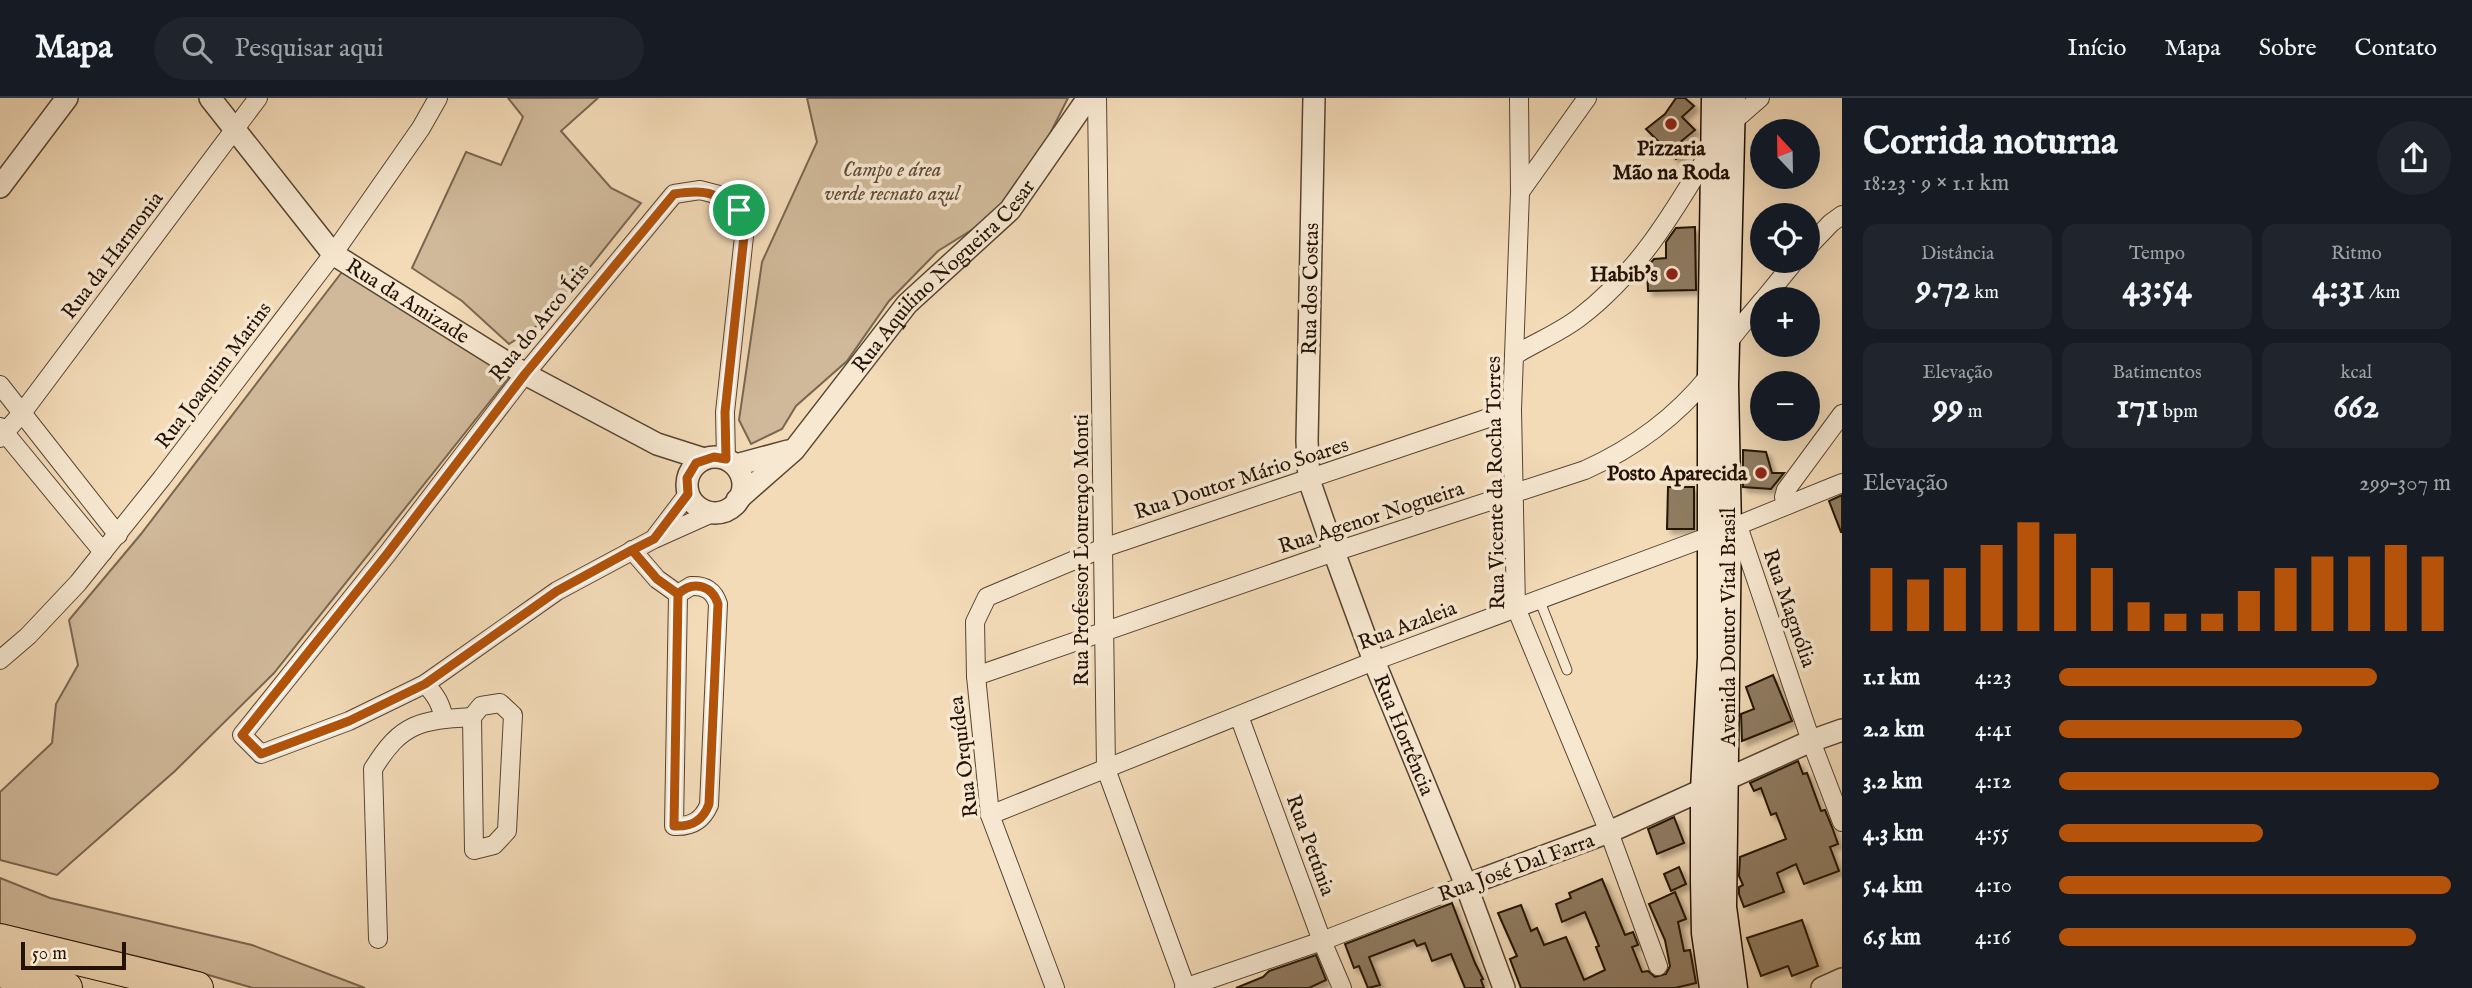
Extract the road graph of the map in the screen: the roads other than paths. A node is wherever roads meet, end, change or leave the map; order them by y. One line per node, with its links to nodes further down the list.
1 (67, 98): 15 (street)
2 (210, 98): 13 (street, Rua da Amizade)
3 (258, 98): 13 (street, Rua da Harmonia)
4 (438, 98): 19 (street, Rua Joaquim Marins)
5 (1088, 98): 33 (street, Rua Aquilino Nogueira Cesar)
6 (1097, 98): 46 (street, Rua Professor Lourenço Monti)
7 (1314, 98): 36 (street, Rua dos Costas)
8 (1519, 98): 16 (street, Rua Vicente da Rocha Torres)
9 (1587, 98): 16 (street)
10 (1714, 98): 14 (main road, Avenida Doutor Vital Brasil)
11 (1760, 98): 12 (street)
12 (1733, 109): 14 (street); 23 (main road, Avenida Doutor Vital Brasil)
13 (233, 130): 19 (street, Rua da Amizade); 29 (street, Rua da Harmonia)
14 (1714, 143): 24 (street); 26 (main road, Avenida Doutor Vital Brasil)
15 (0, 187)
16 (1520, 192): 24 (street, Rua Vicente da Rocha Torres)
17 (1842, 215): 18 (street)
18 (1820, 234)
19 (334, 254): 25 (street, Rua da Amizade); 44 (street, Rua Joaquim Marins)
20 (1785, 273): 21 (street, Rua Agenor Nogueira)
21 (1774, 287)
22 (1750, 316): 23 (street, Rua Agenor Nogueira)
23 (1729, 342): 26 (street, Rua Agenor Nogueira); 43 (main road, Avenida Doutor Vital Brasil)
24 (1515, 355): 28 (street, Rua Vicente da Rocha Torres)
25 (525, 374): 32 (street, Rua da Amizade); 35 (street, Rua do Arco Íris); 59 (street, Rua do Arco Íris)
26 (1710, 374): 39 (street, Rua Agenor Nogueira); 43 (main road, Avenida Doutor Vital Brasil)
27 (0, 385): 29 (street)
28 (1512, 410): 36 (street, Rua Doutor Mário Soares); 39 (street, Rua Vicente da Rocha Torres)
29 (22, 414): 31 (street, Rua da Harmonia); 44 (street)
30 (1839, 424): 41 (street)
31 (1, 432): 48 (street)
32 (657, 444): 34 (street, Rua da Amizade); 38 (street, Rua da Amizade)
33 (794, 450): 35 (street); 40 (street, Rua Aquilino Nogueira Cesar)
34 (704, 459): 35 (street); 38 (street)
35 (731, 462): 40 (street)
36 (1309, 480): 46 (street, Rua Doutor Mário Soares); 49 (street, Rua Hortência)
37 (1842, 483): 41 (street, Rua Azaleia)
38 (687, 486): 42 (street); 45 (street)
39 (1514, 494): 49 (street, Rua Agenor Nogueira); 53 (street, Rua Vicente da Rocha Torres)
40 (737, 500): 42 (street)
41 (1787, 505): 43 (street, Rua Azaleia)
42 (712, 513): 45 (street)
43 (1726, 530): 52 (street, Rua Azaleia); 64 (street, Rua Magnólia); 66 (main road, Avenida Doutor Vital Brasil); 67 (main road, Avenida Doutor Vital Brasil)
44 (118, 534): 48 (street, Rua Joaquim Marins)
45 (654, 539): 47 (street)
46 (1103, 548): 51 (street, Rua Doutor Mário Soares); 54 (street, Rua Professor Lourenço Monti)
47 (632, 550): 50 (street); 59 (street)
48 (103, 552): 55 (street, Rua Joaquim Marins)
49 (1334, 552): 54 (street, Rua Agenor Nogueira); 56 (street, Rua Hortência)
50 (678, 594): 50 (street)
51 (987, 597): 58 (street, Rua Orquídea)
52 (1539, 599): 53 (street, Rua Azaleia); 57 (lane)
53 (1516, 608): 56 (street, Rua Azaleia); 70 (street, Rua Vicente da Rocha Torres)
54 (1102, 633): 58 (street, Rua Agenor Nogueira); 65 (street, Rua Professor Lourenço Monti)
55 (0, 660)
56 (1374, 661): 60 (street, Rua Azaleia); 71 (street, Rua Hortência)
57 (1567, 670)
58 (976, 676): 68 (street, Rua Orquídea)
59 (425, 684): 62 (street)
60 (1239, 716): 65 (street, Rua Azaleia); 74 (street, Rua Petúnia)
61 (472, 717): 61 (street); 62 (street)
62 (444, 719): 72 (street)
63 (1842, 730): 64 (street, Rua José Dal Farra)
64 (1811, 741): 66 (street, Rua José Dal Farra); 69 (street, Rua Magnólia)
65 (1106, 769): 68 (street, Rua Azaleia); 81 (street, Rua Professor Lourenço Monti)
66 (1727, 778): 67 (street, Rua José Dal Farra); 85 (main road, Avenida Doutor Vital Brasil)
67 (1703, 790): 70 (street, Rua José Dal Farra); 84 (main road, Avenida Doutor Vital Brasil)
68 (990, 815): 80 (street, Rua Orquídea)
69 (1842, 822)
70 (1609, 832): 71 (street, Rua José Dal Farra); 75 (street, Rua Vicente da Rocha Torres)
71 (1466, 885): 74 (street, Rua José Dal Farra); 83 (street, Rua Hortência)
72 (378, 939)
73 (0, 940): 79 (highway)
74 (1322, 941): 81 (street, Rua José Dal Farra); 82 (street, Rua Petúnia)
75 (1658, 966)
76 (0, 971): 78 (highway)
77 (1842, 979): 86 (street)
78 (66, 988)
79 (197, 988)
80 (1055, 988)
81 (1185, 988)
82 (1342, 988)
83 (1504, 988)
84 (1712, 988)
85 (1735, 988)
86 (1822, 988)

